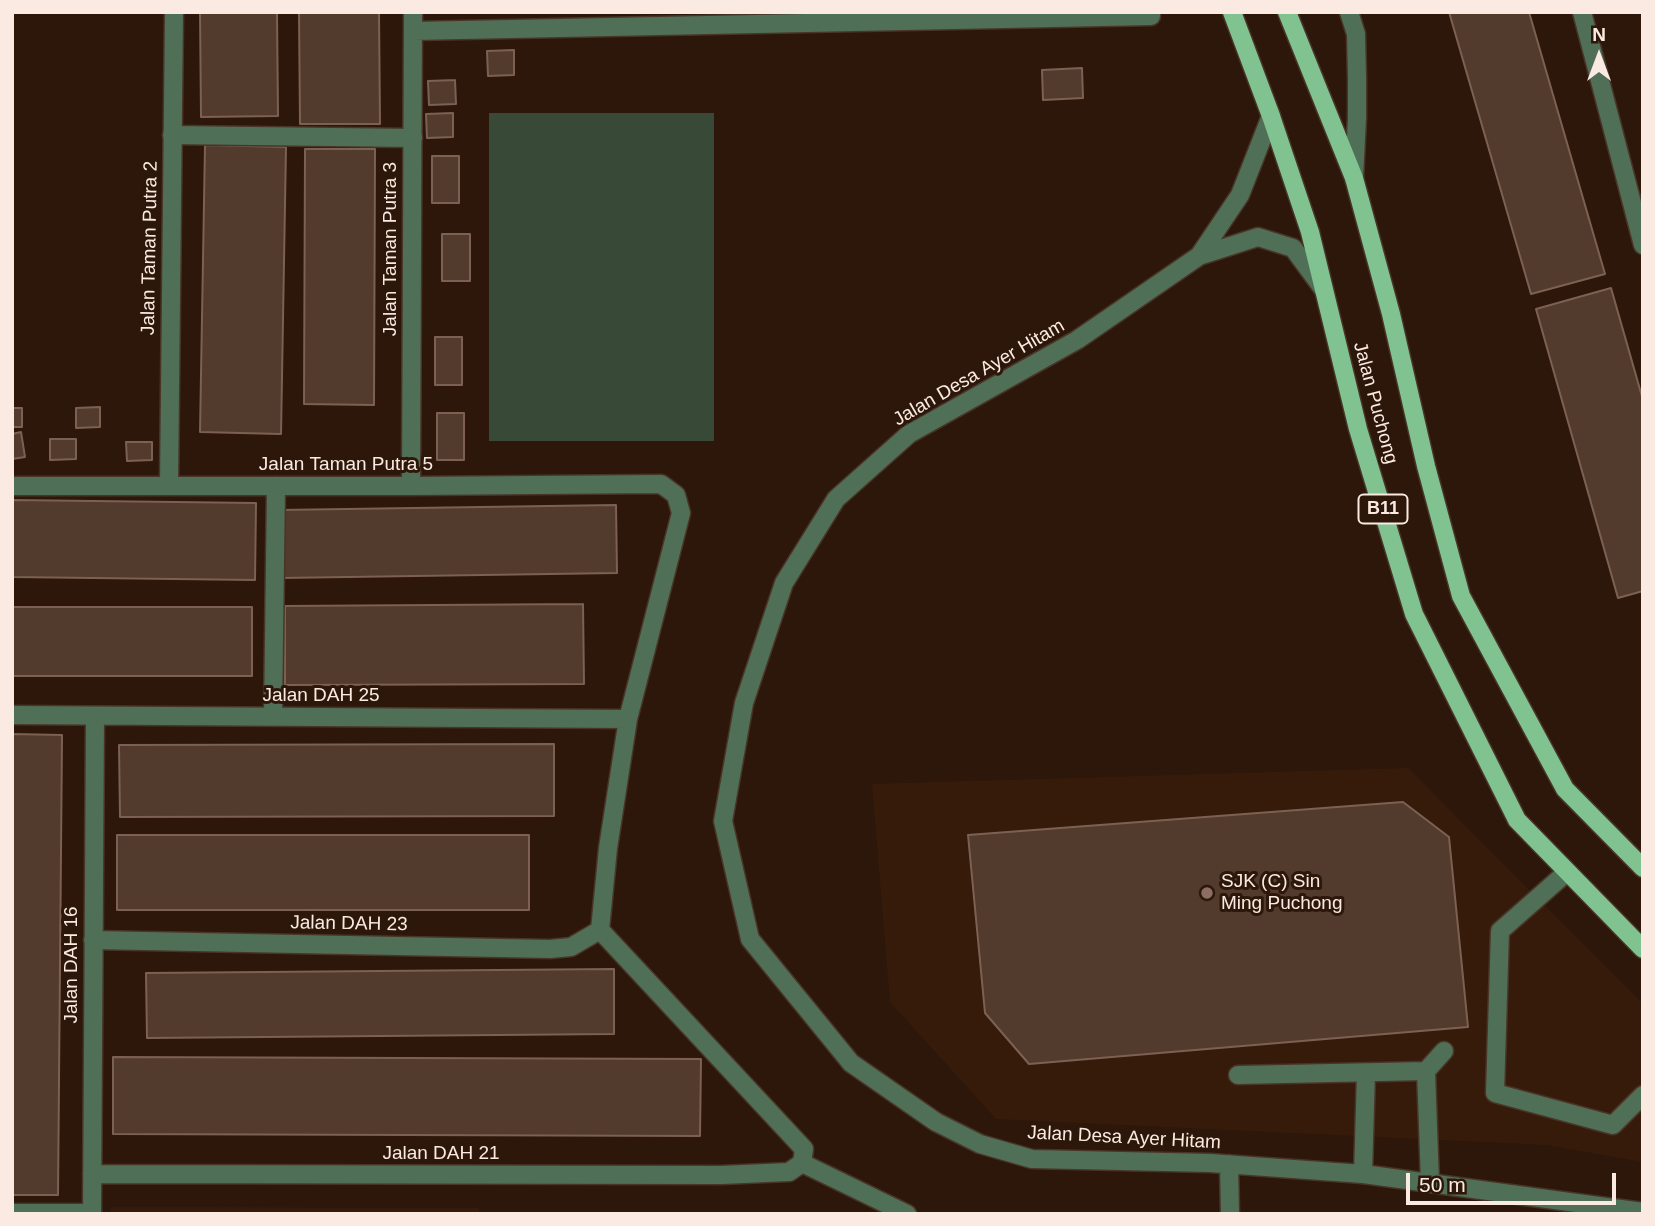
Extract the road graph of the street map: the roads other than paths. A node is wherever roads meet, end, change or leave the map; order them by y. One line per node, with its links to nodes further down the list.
1 (174, 12): 11 (street, Jalan Taman Putra 2)
2 (413, 12): 9 (street, Jalan Taman Putra 3)
3 (1150, 12): 8 (street)
4 (1232, 12): 10 (main road, Jalan Puchong / B11)
5 (1287, 12): 13 (main road, Jalan Puchong / B11)
6 (1349, 12): 13 (street)
7 (1582, 12): 14 (street)
8 (757, 18): 9 (street)
9 (413, 31): 12 (street, Jalan Taman Putra 3)
10 (1270, 116): 15 (street, Jalan Desa Ayer Hitam); 16 (main road, Jalan Puchong / B11)
11 (172, 135): 12 (street); 17 (street, Jalan Taman Putra 2)
12 (413, 138): 20 (street, Jalan Taman Putra 3)
13 (1354, 178): 25 (main road, Jalan Puchong / B11)
14 (1643, 245)
15 (1199, 256): 16 (street, Jalan Desa Ayer Hitam); 35 (street, Jalan Desa Ayer Hitam)
16 (1324, 290): 26 (main road, Jalan Puchong / B11)
17 (169, 485): 18 (street, Jalan Taman Putra 5); 19 (street, Jalan Taman Putra 5)
18 (12, 486)
19 (276, 486): 20 (street, Jalan Taman Putra 5); 23 (street)
20 (411, 486): 24 (street, Jalan Taman Putra 5)
21 (12, 715): 22 (street, Jalan DAH 25)
22 (95, 716): 23 (street, Jalan DAH 25); 28 (street, Jalan DAH 16)
23 (273, 716): 24 (street, Jalan DAH 25)
24 (628, 719): 27 (street)
25 (1643, 868)
26 (1567, 872): 29 (main road, Jalan Puchong / B11); 34 (street)
27 (600, 930): 28 (street, Jalan DAH 23); 36 (street)
28 (93, 940): 37 (street, Jalan DAH 16)
29 (1643, 949)
30 (1444, 1051): 31 (street)
31 (1426, 1071): 32 (street); 39 (street)
32 (1366, 1073): 33 (street); 38 (street)
33 (1238, 1075)
34 (1643, 1095)
35 (1229, 1164): 38 (street, Jalan Desa Ayer Hitam); 44 (street)
36 (795, 1168): 37 (street, Jalan DAH 21); 43 (street)
37 (93, 1174): 42 (street, Jalan DAH 16)
38 (1363, 1174): 39 (street, Jalan Desa Ayer Hitam)
39 (1430, 1182): 40 (street, Jalan Desa Ayer Hitam)
40 (1643, 1212)
41 (12, 1213): 42 (street)
42 (92, 1214)
43 (907, 1214)
44 (1230, 1214)

